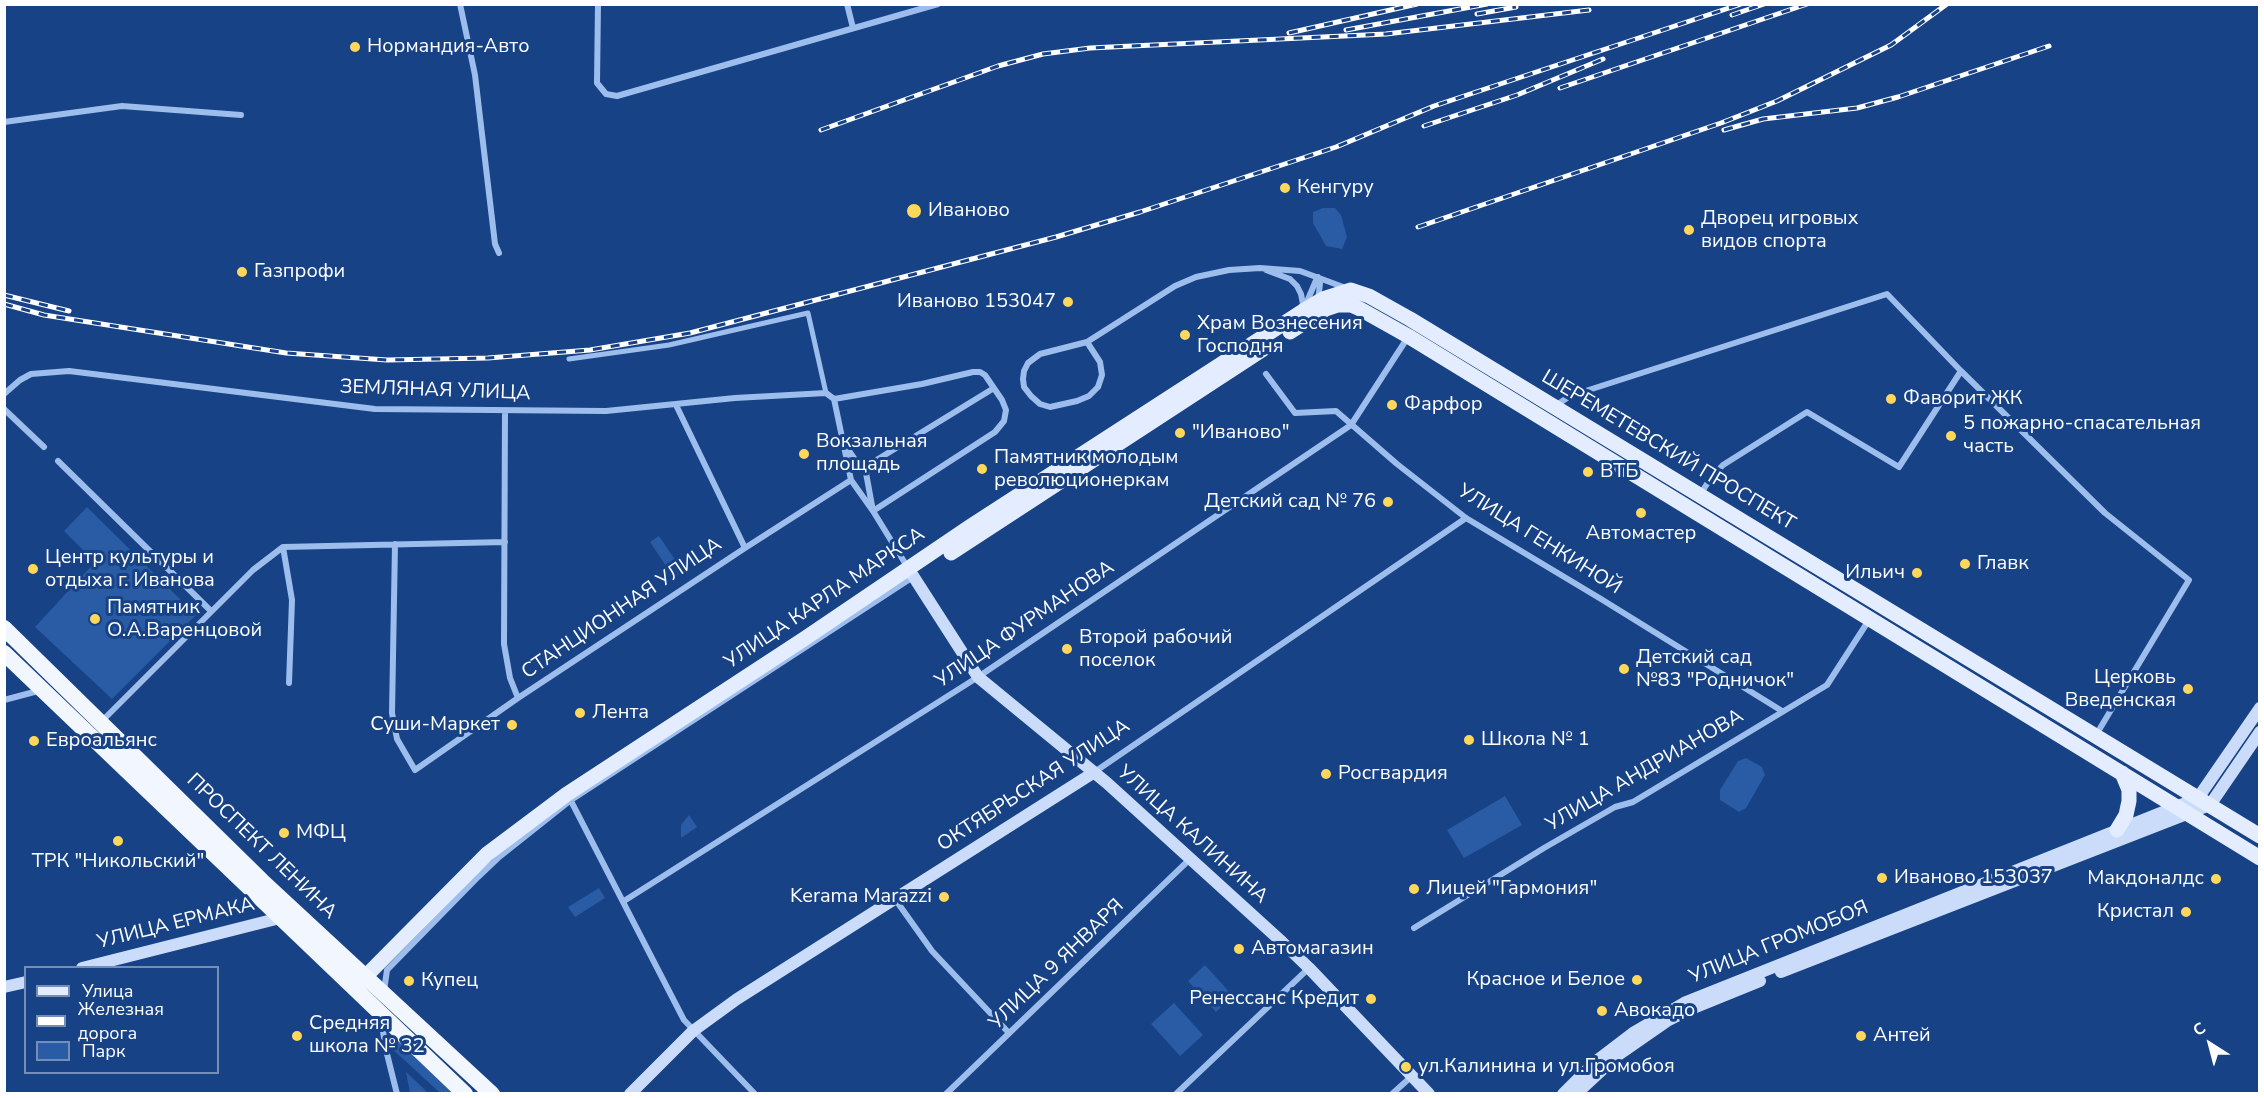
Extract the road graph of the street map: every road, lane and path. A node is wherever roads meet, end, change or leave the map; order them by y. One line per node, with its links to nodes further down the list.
1 (460, 4): 8 (street)
2 (598, 4): 5 (street)
3 (847, 4): 5 (street)
4 (938, 4): 5 (street)
5 (853, 28)
6 (241, 115): 7 (street)
7 (4, 122)
8 (499, 253)
9 (1260, 268): 10 (street); 13 (street); 15 (street)
10 (1318, 277): 11 (street); 11 (street); 12 (street); 13 (street)
11 (1347, 297): 12 (main road, УЛИЦА КАРЛА МАРКСА); 13 (main road, УЛИЦА КАРЛА МАРКСА); 14 (main road, ШЕРЕМЕТЕВСКИЙ ПРОСПЕКТ); 24 (main road, ШЕРЕМЕТЕВСКИЙ ПРОСПЕКТ)
12 (1318, 303): 13 (main road, УЛИЦА КАРЛА МАРКСА)
13 (1303, 315): 42 (main road, УЛИЦА КАРЛА МАРКСА)
14 (1408, 336): 27 (main road, ШЕРЕМЕТЕВСКИЙ ПРОСПЕКТ); 28 (street, УЛИЦА ФУРМАНОВА)
15 (1087, 342): 15 (street)
16 (569, 359): 20 (street)
17 (1961, 371): 24 (street); 34 (street); 60 (street)
18 (1266, 374): 28 (street, УЛИЦА ГЕНКИНОЙ)
19 (994, 388): 22 (street); 32 (street); 36 (street)
20 (826, 393): 22 (street); 23 (street, ЗЕМЛЯНАЯ УЛИЦА)
21 (4, 394): 26 (street, ЗЕМЛЯНАЯ УЛИЦА)
22 (834, 399): 29 (street)
23 (676, 405): 26 (street, ЗЕМЛЯНАЯ УЛИЦА); 41 (street)
24 (1555, 406): 27 (main road); 34 (main road, ШЕРЕМЕТЕВСКИЙ ПРОСПЕКТ)
25 (4, 409): 30 (street)
26 (506, 411): 38 (street)
27 (1545, 421): 35 (main road, ШЕРЕМЕТЕВСКИЙ ПРОСПЕКТ)
28 (1351, 425): 37 (street, УЛИЦА ГЕНКИНОЙ); 49 (street, УЛИЦА ФУРМАНОВА)
29 (840, 433): 32 (street); 33 (street)
30 (44, 447)
31 (58, 461): 43 (street)
32 (870, 464): 36 (street)
33 (851, 480): 36 (street); 41 (street, СТАНЦИОННАЯ УЛИЦА)
34 (1700, 495): 35 (main road); 47 (main road, ШЕРЕМЕТЕВСКИЙ ПРОСПЕКТ)
35 (1691, 510): 44 (main road, ШЕРЕМЕТЕВСКИЙ ПРОСПЕКТ)
36 (873, 511): 42 (street)
37 (1466, 518): 56 (street, УЛИЦА ГЕНКИНОЙ); 61 (street, ОКТЯБРЬСКАЯ УЛИЦА)
38 (505, 542): 39 (street); 53 (street)
39 (395, 544): 40 (street); 53 (street, СТАНЦИОННАЯ УЛИЦА)
40 (283, 547): 43 (street); 51 (street)
41 (745, 548): 53 (street, СТАНЦИОННАЯ УЛИЦА)
42 (911, 573): 49 (main road, УЛИЦА КАЛИНИНА); 63 (main road, УЛИЦА КАРЛА МАРКСА)
43 (211, 611): 57 (street)
44 (1869, 619): 48 (main road, ШЕРЕМЕТЕВСКИЙ ПРОСПЕКТ); 56 (street, УЛИЦА АНДРИАНОВА)
45 (4, 628): 50 (highway, ПРОСПЕКТ ЛЕНИНА)
46 (4, 653): 52 (highway, ПРОСПЕКТ ЛЕНИНА)
47 (1960, 653): 48 (main road); 60 (main road, ШЕРЕМЕТЕВСКИЙ ПРОСПЕКТ)
48 (1950, 669): 62 (main road, ШЕРЕМЕТЕВСКИЙ ПРОСПЕКТ)
49 (978, 677): 61 (main road, УЛИЦА КАЛИНИНА); 71 (street, УЛИЦА ФУРМАНОВА)
50 (56, 678): 52 (highway); 57 (highway, ПРОСПЕКТ ЛЕНИНА)
51 (289, 683)
52 (42, 690): 54 (street); 59 (highway, ПРОСПЕКТ ЛЕНИНА)
53 (518, 698)
54 (4, 700)
55 (2259, 708): 64 (main road)
56 (1782, 711): 74 (street, УЛИЦА АНДРИАНОВА)
57 (101, 721): 59 (street); 72 (highway, ПРОСПЕКТ ЛЕНИНА)
58 (2259, 732): 64 (main road)
59 (89, 734): 73 (highway, ПРОСПЕКТ ЛЕНИНА)
60 (2096, 736): 64 (main road, ШЕРЕМЕТЕВСКИЙ ПРОСПЕКТ)
61 (1093, 773): 69 (main road, УЛИЦА КАЛИНИНА); 70 (main road, ОКТЯБРЬСКАЯ УЛИЦА)
62 (2122, 773): 65 (main road, ШЕРЕМЕТЕВСКИЙ ПРОСПЕКТ); 66 (main road)
63 (569, 797): 71 (street); 77 (main road, УЛИЦА КАРЛА МАРКСА); 80 (street, УЛИЦА КАРЛА МАРКСА)
64 (2204, 801): 65 (main road); 67 (main road, ШЕРЕМЕТЕВСКИЙ ПРОСПЕКТ)
65 (2182, 810): 66 (main road, УЛИЦА ГРОМОБОЯ); 68 (main road, ШЕРЕМЕТЕВСКИЙ ПРОСПЕКТ); 95 (main road, УЛИЦА ГРОМОБОЯ)
66 (2117, 830): 94 (main road, УЛИЦА ГРОМОБОЯ)
67 (2259, 836)
68 (2259, 858)
69 (1190, 859): 76 (main road, УЛИЦА КАЛИНИНА); 83 (street, УЛИЦА 9 ЯНВАРЯ)
70 (894, 898): 82 (main road, ОКТЯБРЬСКАЯ УЛИЦА); 83 (street)
71 (624, 901): 82 (street)
72 (296, 912): 73 (highway); 77 (highway, ПРОСПЕКТ ЛЕНИНА)
73 (280, 918): 75 (main road, УЛИЦА ЕРМАКА); 77 (highway, ПРОСПЕКТ ЛЕНИНА)
74 (1414, 928)
75 (90, 966)
76 (1309, 968): 84 (main road, УЛИЦА КАЛИНИНА); 91 (street)
77 (361, 981): 80 (highway, ПРОСПЕКТ ЛЕНИНА); 81 (highway, ПРОСПЕКТ ЛЕНИНА)
78 (24, 982): 79 (main road)
79 (4, 987)
80 (384, 992): 87 (highway, ПРОСПЕКТ ЛЕНИНА)
81 (386, 1018): 85 (street); 86 (highway, ПРОСПЕКТ ЛЕНИНА)
82 (693, 1031): 88 (main road, ОКТЯБРЬСКАЯ УЛИЦА); 89 (street)
83 (1009, 1033): 90 (street, УЛИЦА 9 ЯНВАРЯ)
84 (1413, 1076): 92 (street); 93 (main road, УЛИЦА КАЛИНИНА)
85 (397, 1094)
86 (465, 1094)
87 (492, 1094)
88 (630, 1094)
89 (755, 1094)
90 (946, 1094)
91 (1176, 1094)
92 (1392, 1094)
93 (1429, 1094)
94 (1563, 1094)
95 (1576, 1094)

